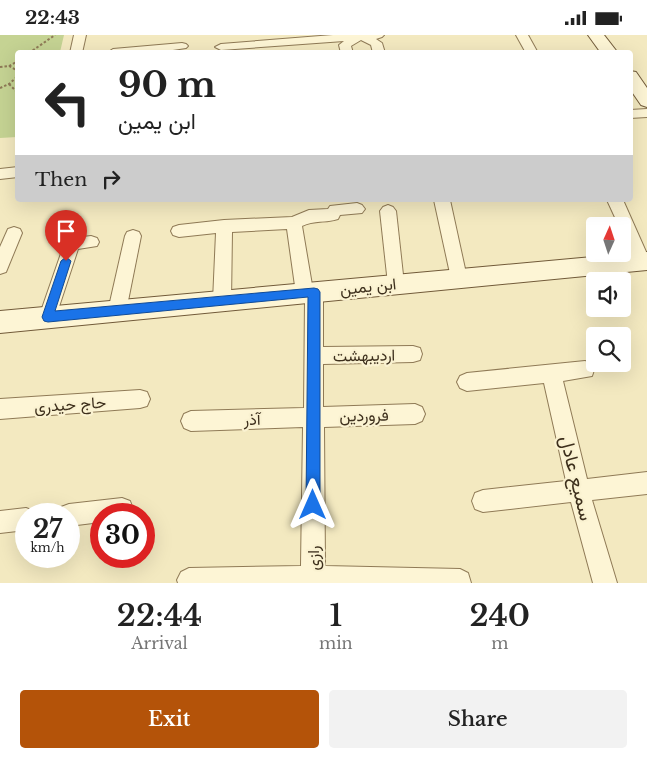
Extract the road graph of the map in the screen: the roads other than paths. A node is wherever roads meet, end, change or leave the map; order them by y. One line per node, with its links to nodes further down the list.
1 (80, 35): 8 (street)
2 (378, 35): 5 (street)
3 (522, 35): 12 (street)
4 (596, 35): 13 (street)
5 (361, 36): 7 (street); 10 (street); 11 (street)
6 (182, 46): 9 (street)
7 (221, 47)
8 (77, 50)
9 (143, 50)
10 (346, 50)
11 (378, 50)
12 (530, 50)
13 (608, 50)
14 (633, 78): 16 (street)
15 (633, 80): 17 (street)
16 (647, 90)
17 (647, 101)
18 (647, 113): 19 (street)
19 (633, 114)
20 (15, 172): 21 (street)
21 (0, 174)
22 (442, 202): 34 (street)
23 (616, 202): 32 (street)
24 (357, 209): 26 (street)
25 (388, 211): 35 (street)
26 (294, 223): 27 (street); 36 (street, رازی)
27 (224, 226): 28 (street); 37 (street)
28 (179, 231)
29 (14, 233): 33 (street)
30 (133, 236): 38 (street)
31 (91, 242): 39 (street)
32 (645, 261): 34 (street, ابن یمین)
33 (0, 267)
34 (458, 278): 35 (street, ابن یمین)
35 (396, 284): 36 (street, ابن یمین)
36 (310, 293): 37 (street, ابن یمین); 42 (street, رازی)
37 (222, 301): 38 (street, ابن یمین)
38 (117, 311): 39 (street, ابن یمین)
39 (48, 317): 40 (street, ابن یمین)
40 (0, 322)
41 (413, 354): 42 (street, اردیبهشت)
42 (314, 356): 49 (street, رازی)
43 (584, 370): 44 (street)
44 (551, 373): 45 (street); 52 (street, سمیع عادل)
45 (467, 382)
46 (140, 399): 47 (street, حاج حیدری)
47 (0, 409)
48 (415, 414): 49 (street, فروردین)
49 (314, 416): 50 (street, آذر); 57 (street, رازی)
50 (191, 421)
51 (647, 483): 52 (street)
52 (579, 491): 53 (street); 59 (street, سمیع عادل)
53 (483, 501)
54 (15, 520): 55 (street)
55 (0, 522)
56 (189, 580): 57 (street)
57 (313, 580): 58 (street)
58 (460, 581)
59 (605, 583)

